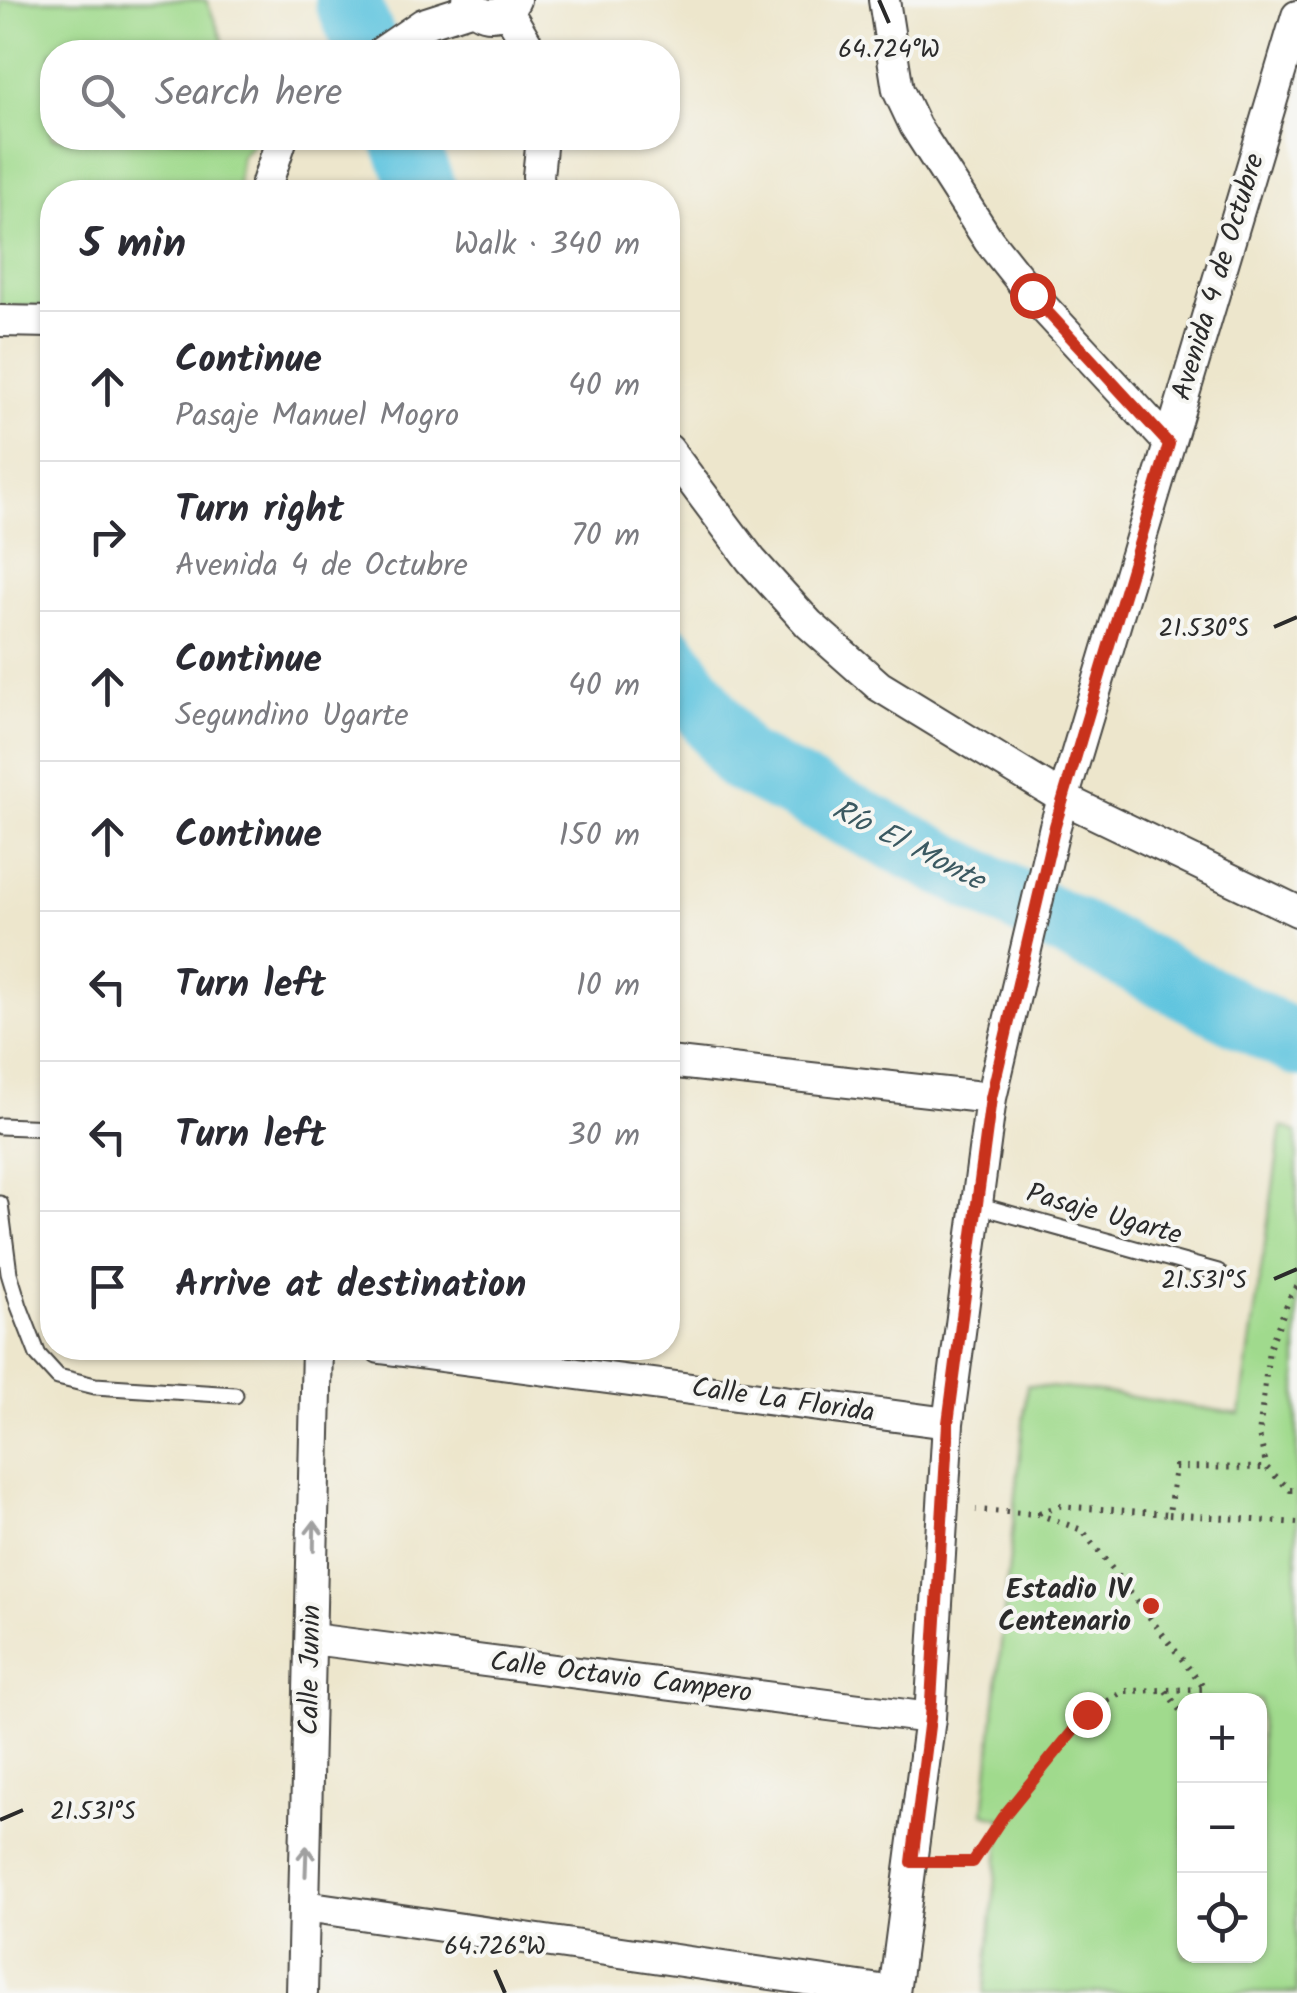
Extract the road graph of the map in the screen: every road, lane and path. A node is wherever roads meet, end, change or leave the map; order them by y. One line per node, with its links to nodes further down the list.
1 (884, 0): 13 (street)
2 (471, 4): 3 (street); 5 (street)
3 (511, 5): 6 (street)
4 (1297, 16): 13 (street, Avenida 4 de Octubre)
5 (400, 40)
6 (527, 40)
7 (278, 150): 9 (street)
8 (541, 150): 10 (street)
9 (268, 180)
10 (538, 180)
11 (0, 321): 12 (street)
12 (40, 322)
13 (1169, 444): 15 (street, Avenida 4 de Octubre)
14 (680, 465): 15 (street)
15 (1059, 813): 16 (street); 18 (street, Avenida 4 de Octubre)
16 (1297, 911)
17 (680, 1063): 18 (street)
18 (991, 1098): 22 (street, Avenida 4 de Octubre)
19 (0, 1126): 20 (lane)
20 (40, 1128)
21 (0, 1204): 25 (lane)
22 (977, 1205): 23 (lane, Pasaje Ugarte); 30 (street, Avenida 4 de Octubre)
23 (1218, 1272)
24 (1297, 1287): 31 (path)
25 (40, 1356)
26 (43, 1360): 29 (lane)
27 (317, 1360): 37 (street, Calle Junin, one-way to 27)
28 (471, 1360): 30 (street, Calle La Florida)
29 (235, 1395)
30 (948, 1423): 33 (street, Avenida 4 de Octubre)
31 (1267, 1468): 32 (path); 35 (path)
32 (1297, 1490)
33 (942, 1508): 34 (path); 40 (street, Avenida 4 de Octubre)
34 (1038, 1514): 35 (path); 38 (path)
35 (1168, 1514): 36 (path)
36 (1297, 1523)
37 (312, 1639): 40 (street, Calle Octavio Campero); 42 (street, Calle Junin, one-way to 37)
38 (1165, 1690): 39 (path); 41 (path)
39 (1177, 1706)
40 (930, 1718): 41 (street, Avenida 4 de Octubre)
41 (912, 1862): 43 (street, Avenida 4 de Octubre)
42 (305, 1906): 43 (street); 44 (street, Calle Junin)
43 (894, 1992)
44 (302, 1993)

